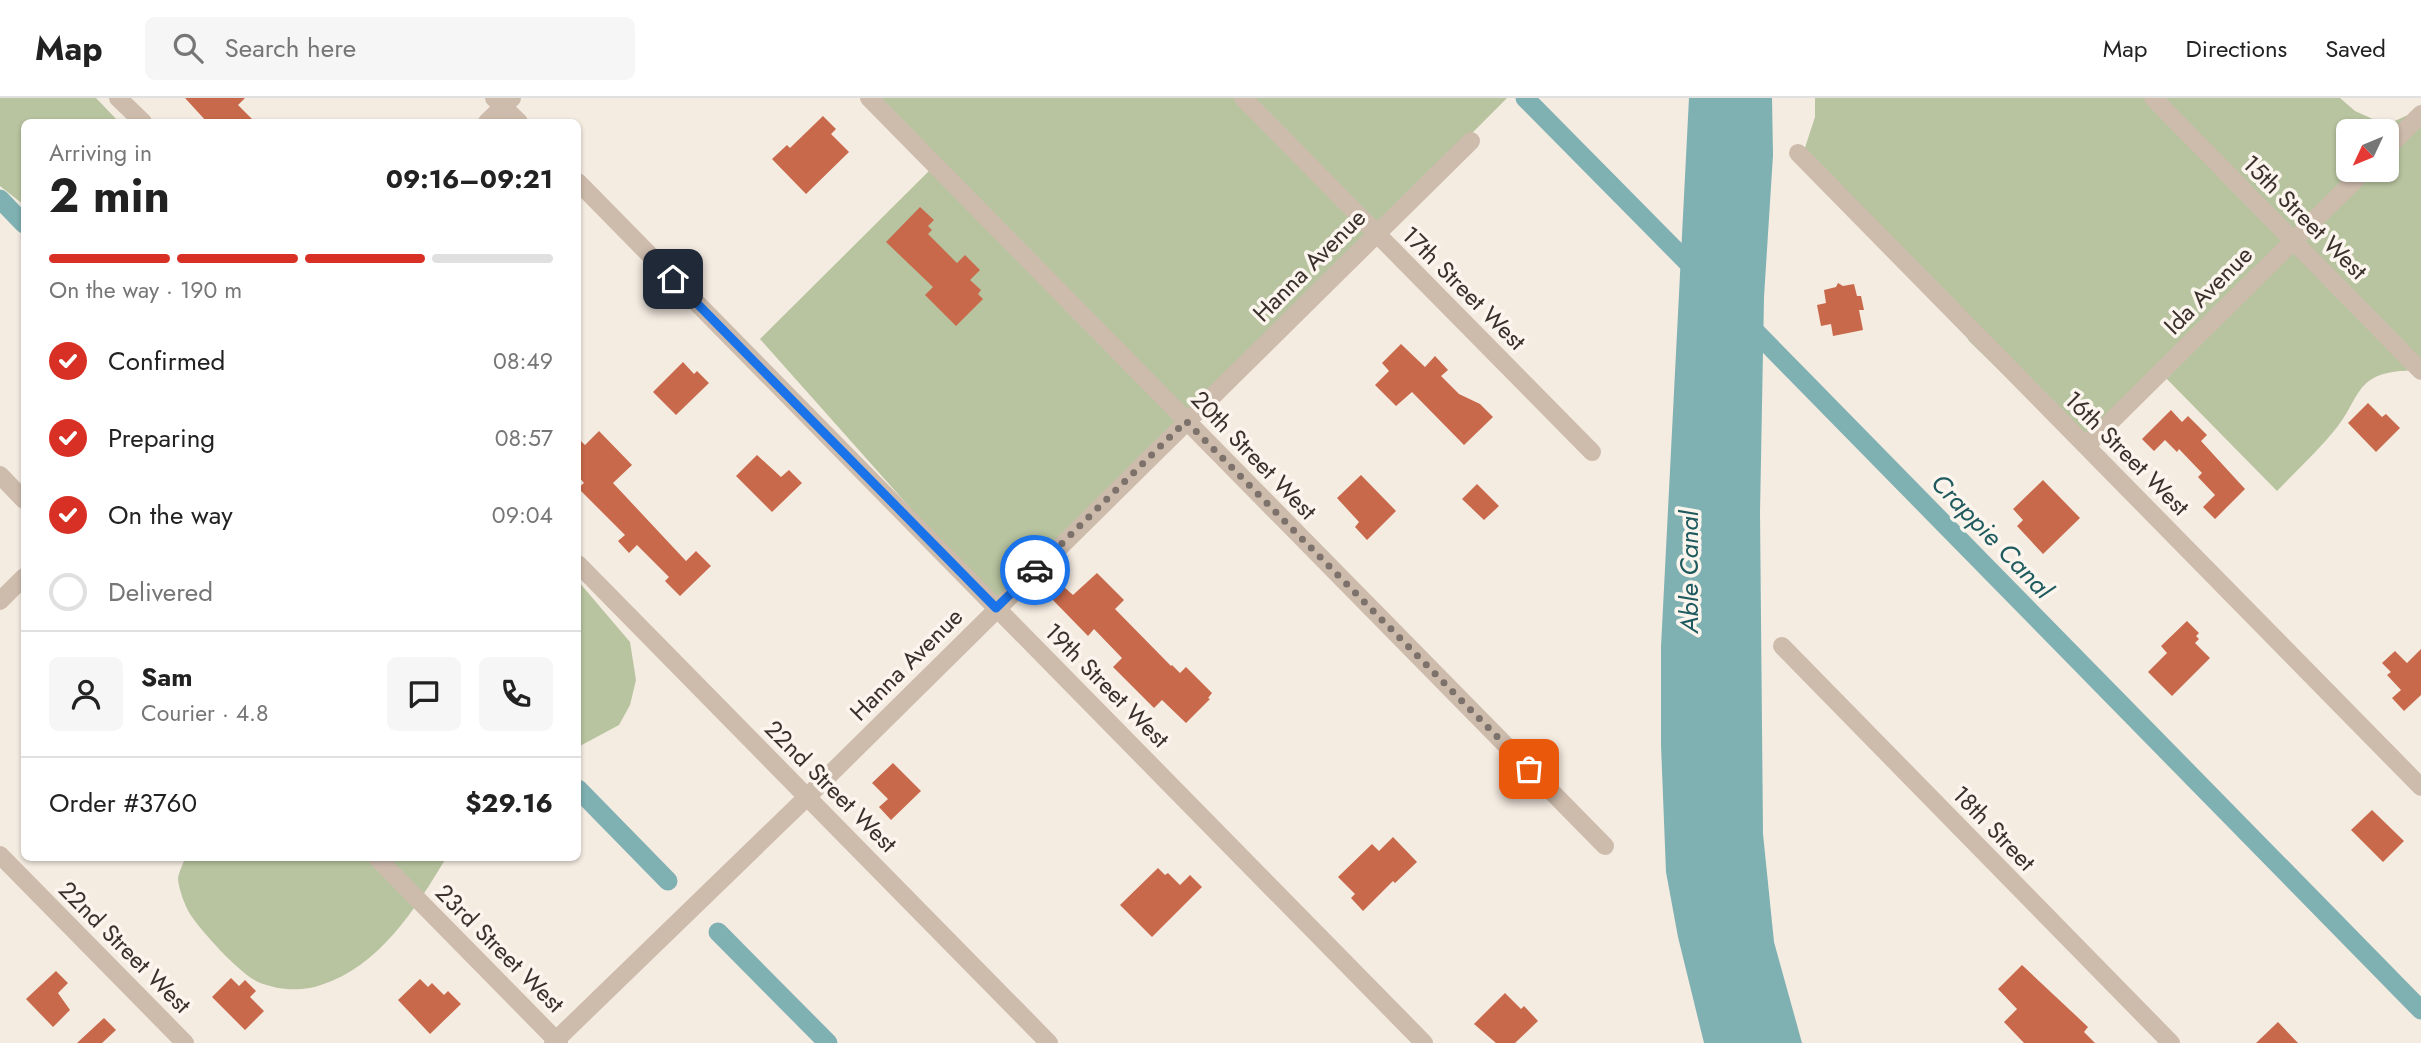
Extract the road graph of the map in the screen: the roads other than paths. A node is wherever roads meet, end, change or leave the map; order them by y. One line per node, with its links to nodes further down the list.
1 (118, 98): 7 (street)
2 (869, 98): 18 (street, 20th Street West)
3 (1243, 98): 15 (street, 17th Street West)
4 (2153, 98): 16 (street, 15th Street West)
5 (503, 101): 8 (street); 9 (street)
6 (2421, 114): 10 (street)
7 (140, 119)
8 (489, 119)
9 (517, 119)
10 (2399, 136)
11 (1471, 141): 15 (street, Hanna Avenue)
12 (1798, 153): 19 (street, 16th Street West)
13 (2353, 182): 16 (street, Ida Avenue)
14 (581, 185): 26 (street, 19th Street West)
15 (1376, 233): 18 (street, Hanna Avenue); 20 (street, 17th Street West)
16 (2294, 240): 17 (street, 15th Street West); 19 (street, Ida Avenue)
17 (2421, 371)
18 (1186, 421): 26 (street, Hanna Avenue); 30 (street, 20th Street West)
19 (2087, 445): 28 (street, 16th Street West)
20 (1592, 452)
21 (0, 475): 22 (street)
22 (21, 497)
23 (581, 567): 29 (street, 22nd Street West)
24 (21, 580): 25 (street)
25 (0, 601)
26 (996, 608): 29 (street, Hanna Avenue); 36 (street, 19th Street West)
27 (1782, 646): 37 (street, 18th Street)
28 (2421, 787)
29 (807, 797): 33 (street, Hanna Avenue); 35 (street, 22nd Street West)
30 (1605, 846)
31 (0, 855): 34 (street, 22nd Street West)
32 (380, 861): 33 (street, 23rd Street West)
33 (556, 1042)
34 (185, 1043)
35 (1049, 1043)
36 (1424, 1043)
37 (2171, 1043)

